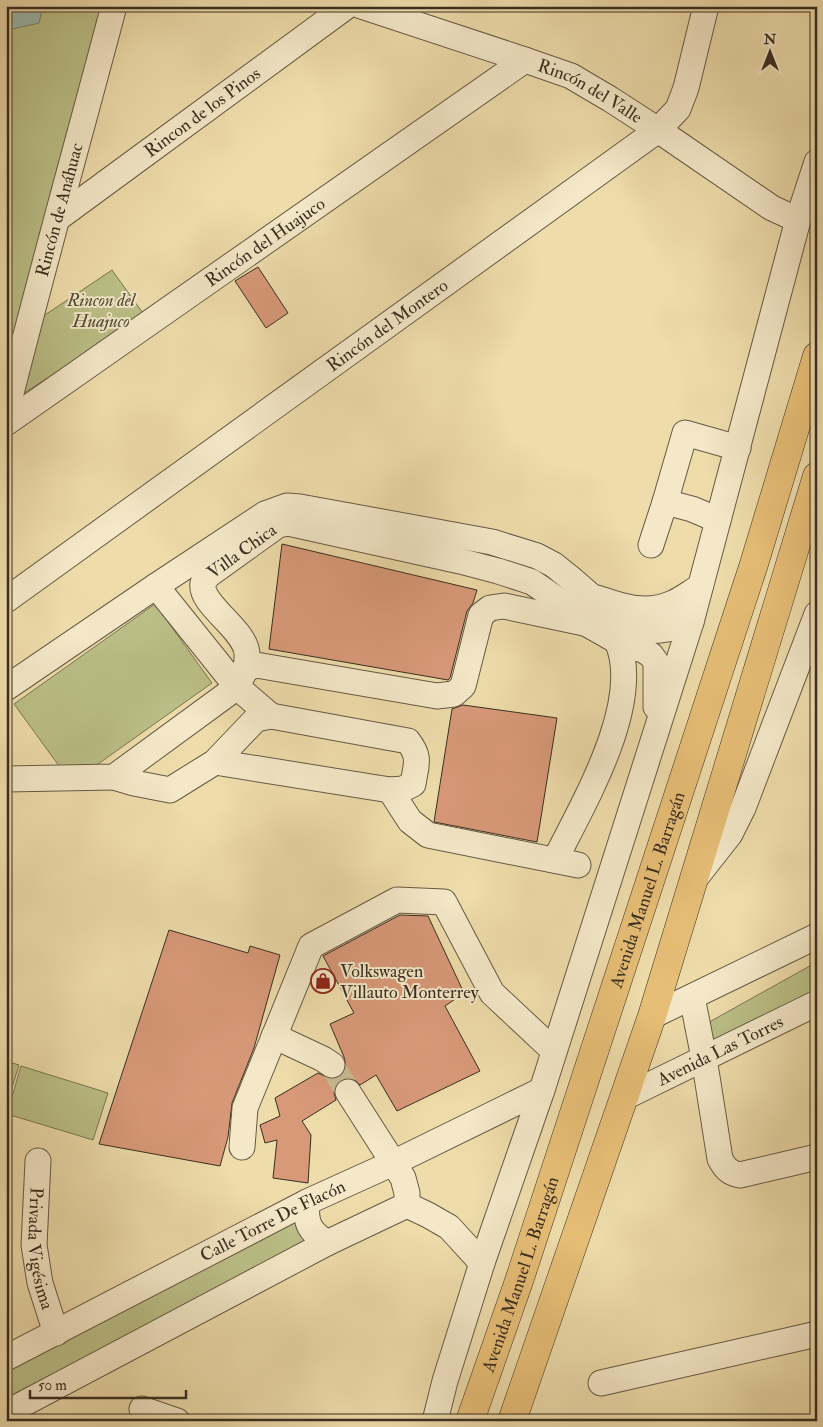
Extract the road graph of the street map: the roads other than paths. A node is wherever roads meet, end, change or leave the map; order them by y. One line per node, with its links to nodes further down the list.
1 (114, 6): 8 (street, Rincón de Anáhuac)
2 (347, 6): 8 (street, Rincon de los Pinos)
3 (361, 6): 5 (street, Rincón del Valle)
4 (706, 6): 6 (street, Rincón del Montero)
5 (525, 60): 6 (street, Rincón del Valle); 12 (street, Rincón del Huajuco)
6 (658, 130): 9 (street, Rincón del Valle); 24 (street, Rincón del Montero)
7 (817, 162): 9 (street)
8 (58, 218): 11 (street, Rincón de Anáhuac)
9 (798, 220): 13 (street)
10 (817, 356): 65 (highway, Avenida Manuel L. Barragán)
11 (6, 413)
12 (6, 423)
13 (738, 448): 15 (street); 17 (street)
14 (817, 476): 37 (highway)
15 (665, 502): 17 (street); 18 (street)
16 (284, 515): 19 (street, Villa Chica); 20 (street, Villa Chica); 21 (street, Villa Chica); 29 (street, Villa Chica)
17 (718, 520): 22 (street)
18 (650, 545)
19 (508, 548): 20 (street); 23 (street, Villa Chica)
20 (507, 574): 27 (street, Villa Chica)
21 (156, 586): 29 (street); 30 (street, Villa Chica)
22 (700, 587): 23 (street); 26 (street)
23 (592, 597): 26 (street, Villa Chica)
24 (6, 600)
25 (817, 614): 37 (street)
26 (691, 622): 32 (street)
27 (587, 624): 28 (street, Villa Chica); 29 (street)
28 (617, 641): 32 (street, Villa Chica); 36 (street)
29 (241, 678): 31 (street); 34 (street)
30 (6, 688)
31 (271, 716): 33 (street); 36 (street)
32 (656, 731): 43 (street)
33 (215, 762): 34 (street); 36 (street)
34 (114, 777): 35 (street)
35 (6, 779)
36 (390, 790)
37 (694, 880): 41 (highway)
38 (817, 936): 39 (street)
39 (692, 997): 41 (street); 44 (street)
40 (817, 1003): 44 (street, Avenida Las Torres)
41 (652, 1016): 48 (highway)
42 (274, 1036): 43 (street); 45 (street); 49 (street)
43 (554, 1051): 46 (street)
44 (704, 1058): 48 (street, Avenida Las Torres); 50 (street)
45 (332, 1065)
46 (542, 1090): 52 (street, Calle Torre De Flacón); 56 (street)
47 (348, 1092): 52 (street)
48 (625, 1097): 66 (highway)
49 (242, 1147)
50 (817, 1157)
51 (38, 1162): 57 (street, Privada Vigésima)
52 (393, 1162): 53 (street, Calle Torre De Flacón); 54 (street)
53 (307, 1202): 55 (street); 57 (street, Calle Torre De Flacón)
54 (407, 1205): 55 (street); 56 (street)
55 (327, 1243): 62 (street)
56 (482, 1263): 64 (street)
57 (56, 1332): 59 (street, Calle Torre De Flacón)
58 (817, 1334): 60 (street)
59 (6, 1358)
60 (601, 1383)
61 (142, 1409): 63 (street)
62 (6, 1413)
63 (177, 1421)
64 (435, 1421)
65 (470, 1421)
66 (512, 1421)

